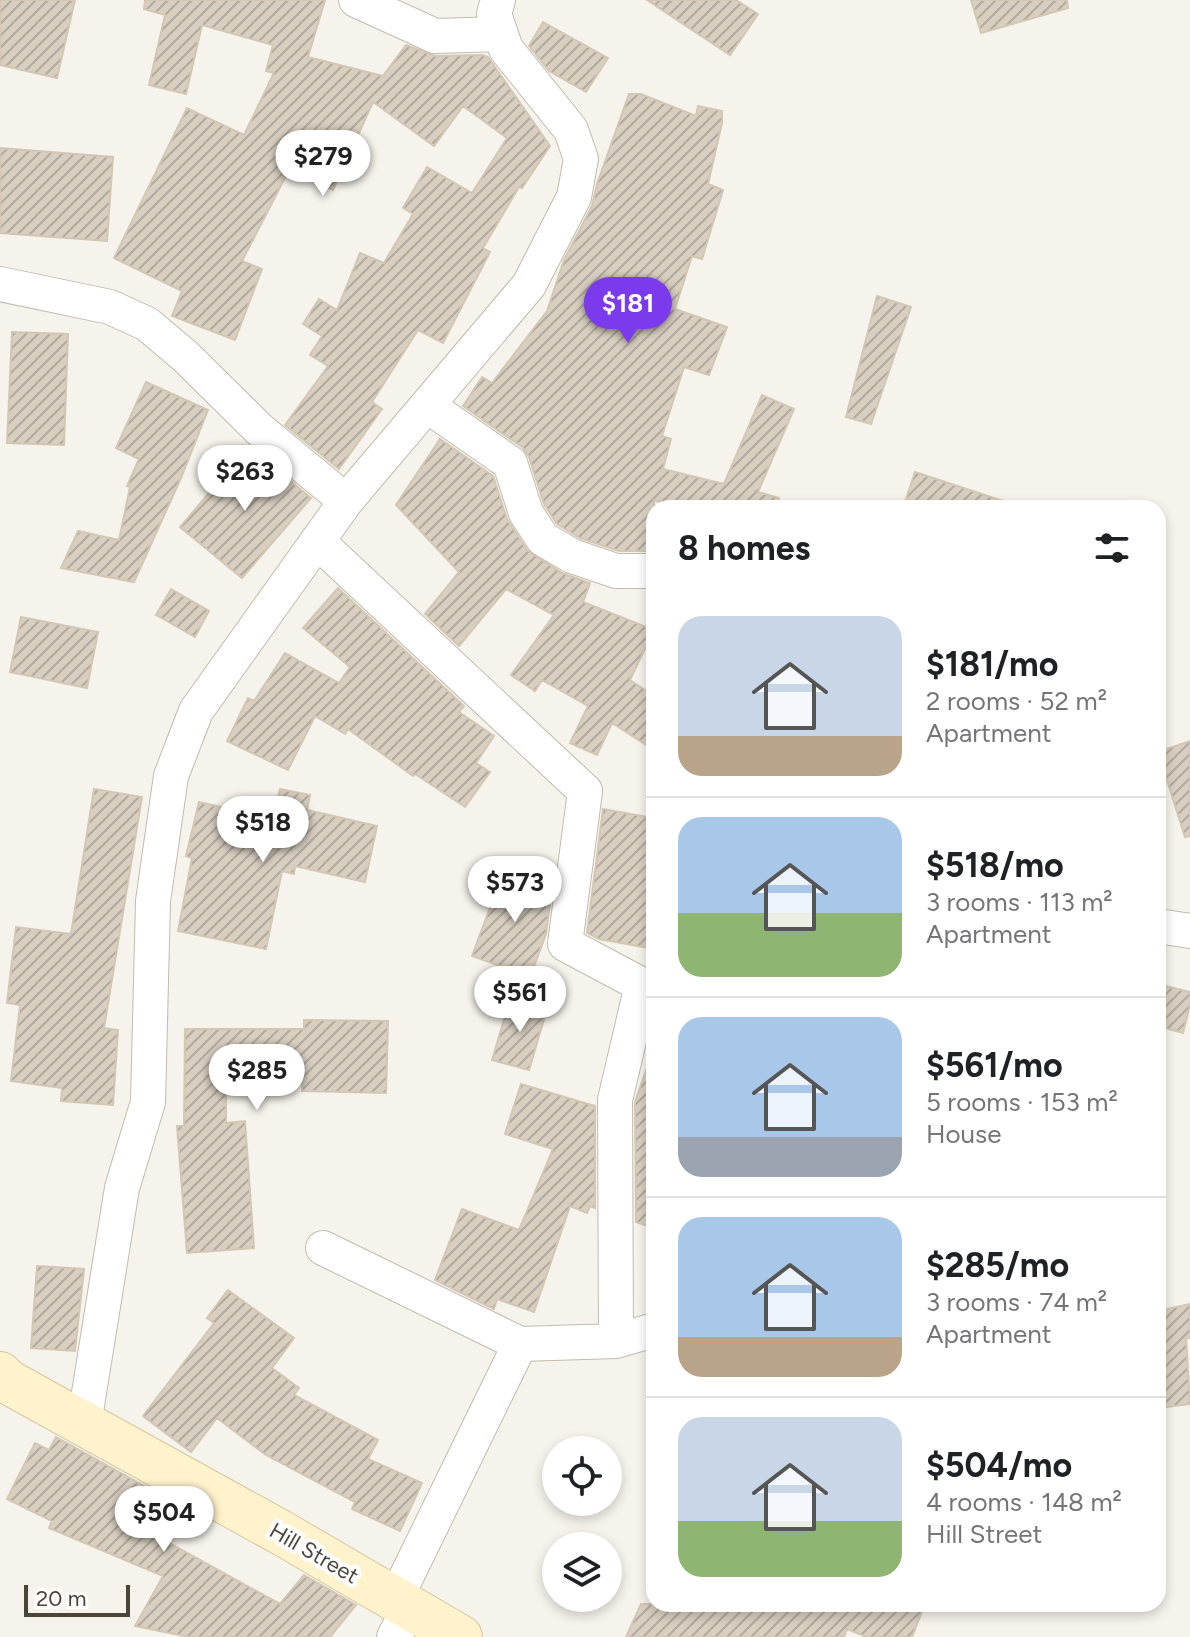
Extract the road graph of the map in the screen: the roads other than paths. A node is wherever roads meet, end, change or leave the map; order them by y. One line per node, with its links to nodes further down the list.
1 (356, 0): 3 (street)
2 (498, 0): 3 (street)
3 (501, 34): 5 (street)
4 (0, 284): 6 (street)
5 (428, 406): 6 (street); 8 (street)
6 (346, 501): 7 (street)
7 (317, 541): 13 (street); 16 (street)
8 (646, 571)
9 (1166, 927): 10 (street)
10 (1190, 931)
11 (323, 1248): 14 (street)
12 (646, 1332): 13 (street)
13 (616, 1341): 14 (street)
14 (520, 1344): 17 (street)
15 (0, 1374): 16 (main road, Hill Street)
16 (84, 1424): 17 (main road, Hill Street)
17 (399, 1615): 18 (main road, Hill Street)
18 (460, 1637)

